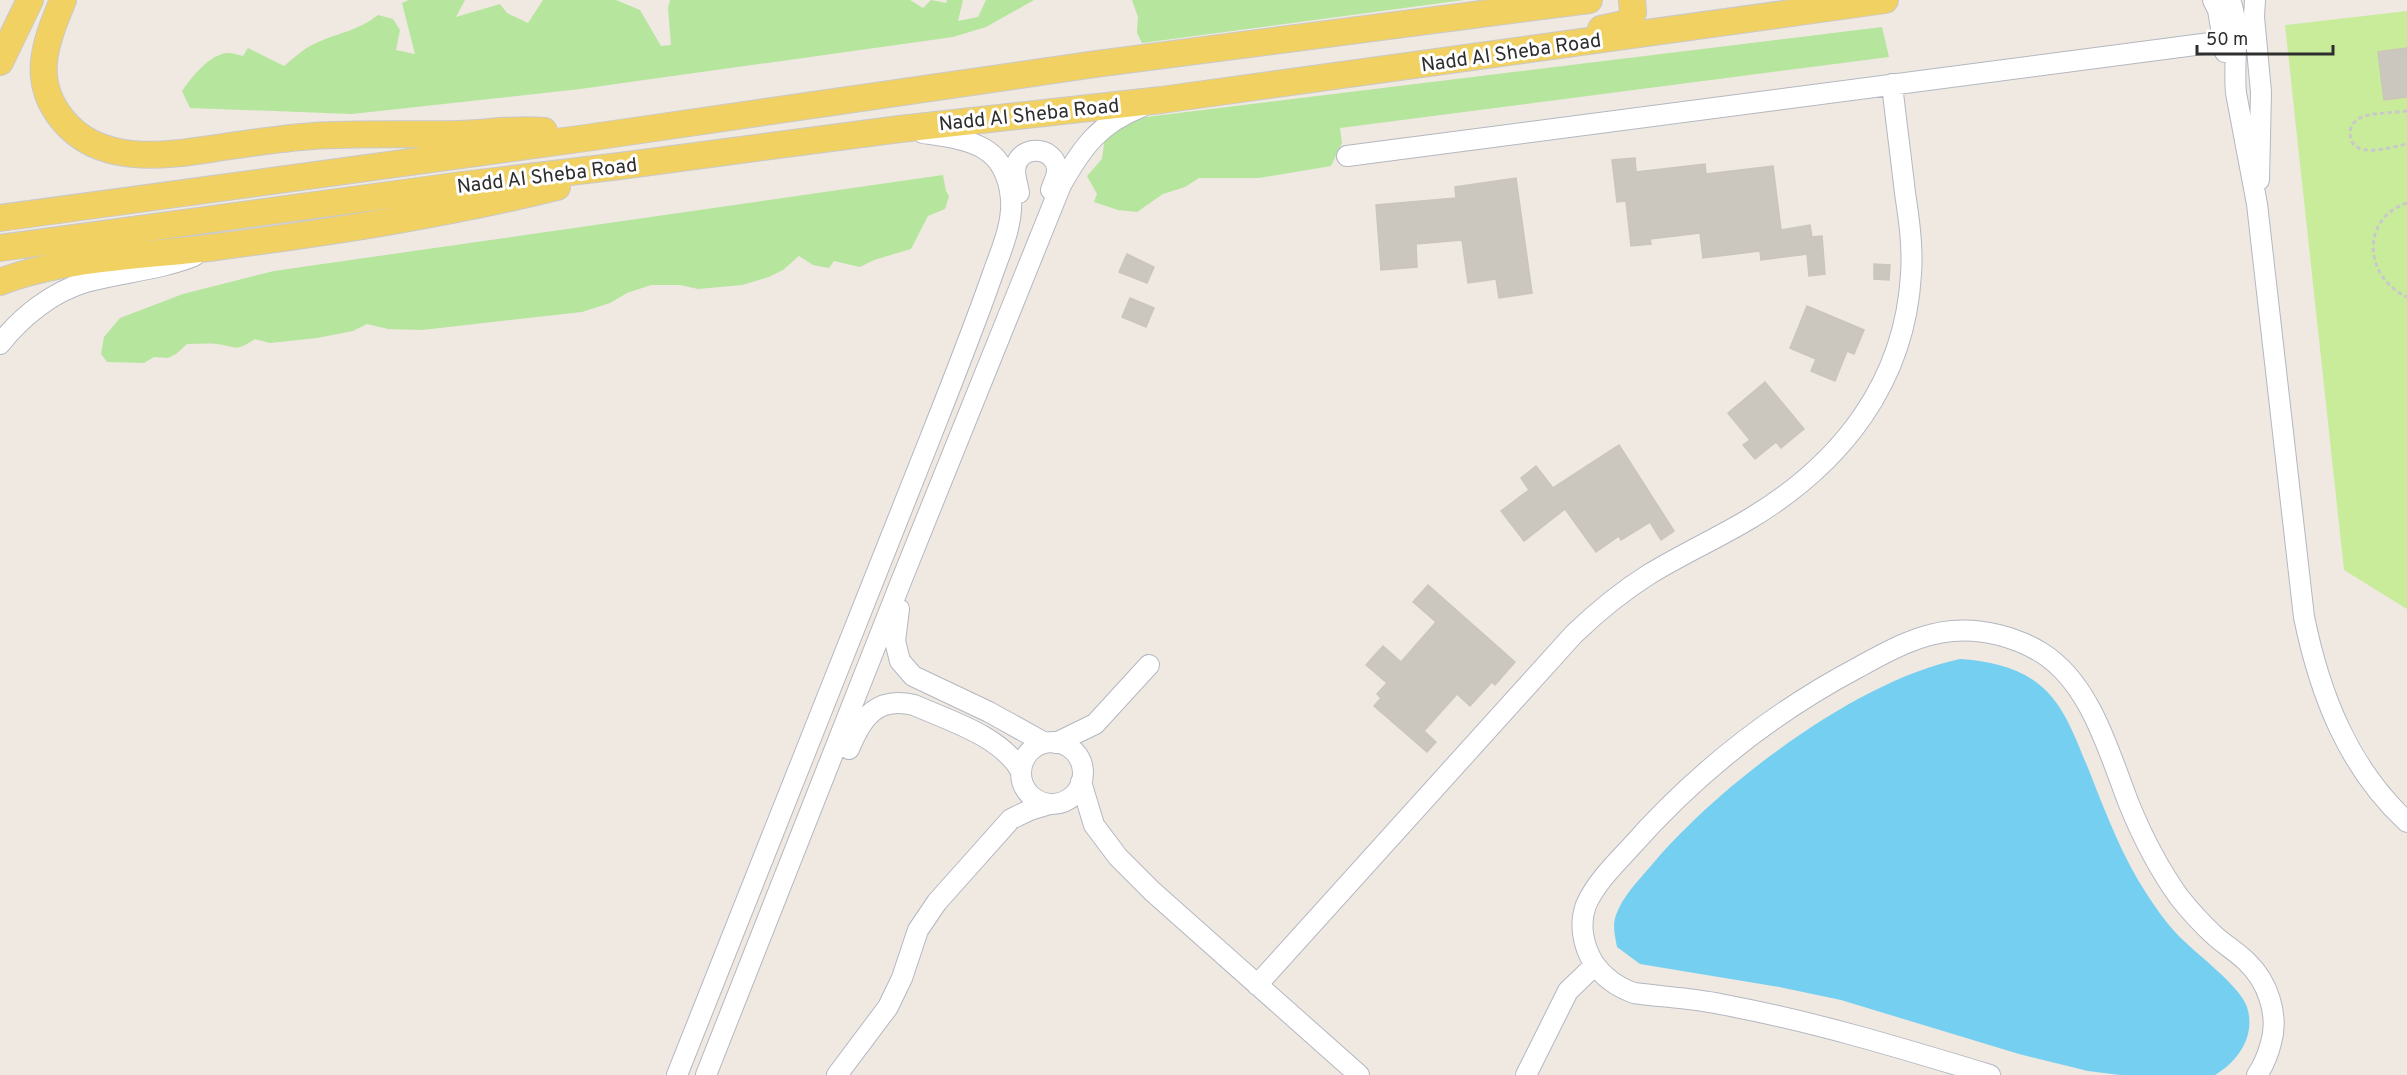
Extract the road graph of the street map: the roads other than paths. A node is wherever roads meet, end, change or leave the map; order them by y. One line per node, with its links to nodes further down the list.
1 (30, 0): 12 (main road)
2 (63, 0): 16 (main road)
3 (1589, 0): 16 (main road, Nadd Al Sheba Road)
4 (1632, 0): 11 (main road)
5 (1886, 0): 11 (main road, Nadd Al Sheba Road)
6 (2213, 0): 10 (street)
7 (2230, 0): 10 (street)
8 (2255, 0): 9 (street)
9 (2256, 37): 10 (street); 19 (street)
10 (2229, 40): 13 (street); 19 (street)
11 (1573, 43): 14 (main road, Nadd Al Sheba Road)
12 (0, 62)
13 (1892, 84): 17 (street); 39 (street)
14 (1161, 100): 15 (main road, Nadd Al Sheba Road); 25 (street)
15 (900, 129): 18 (main road, Nadd Al Sheba Road); 23 (street)
16 (586, 138): 20 (main road, Nadd Al Sheba Road)
17 (1347, 156)
18 (620, 166): 21 (main road); 22 (main road, Nadd Al Sheba Road)
19 (2256, 204): 35 (street)
20 (0, 218)
21 (215, 247): 24 (main road); 26 (street)
22 (0, 248)
23 (994, 269): 25 (street); 40 (street)
24 (0, 282)
25 (1024, 282): 27 (street)
26 (0, 344)
27 (902, 579): 30 (street); 37 (street)
28 (1149, 666): 29 (street)
29 (1095, 724): 30 (street); 32 (street)
30 (1050, 743): 31 (street); 32 (street)
31 (1021, 774): 33 (street); 34 (street); 37 (street)
32 (1081, 774): 33 (street); 36 (street)
33 (1051, 804): 34 (street); 36 (street)
34 (1011, 819): 44 (street)
35 (2407, 822)
36 (1094, 825): 39 (street)
37 (802, 834): 41 (street)
38 (1595, 965): 46 (street); 47 (street); 48 (street)
39 (1257, 985): 45 (street)
40 (692, 1038): 41 (street); 42 (street)
41 (717, 1049): 43 (street)
42 (677, 1075)
43 (706, 1075)
44 (837, 1075)
45 (1359, 1075)
46 (1526, 1075)
47 (1989, 1075)
48 (2257, 1075)

